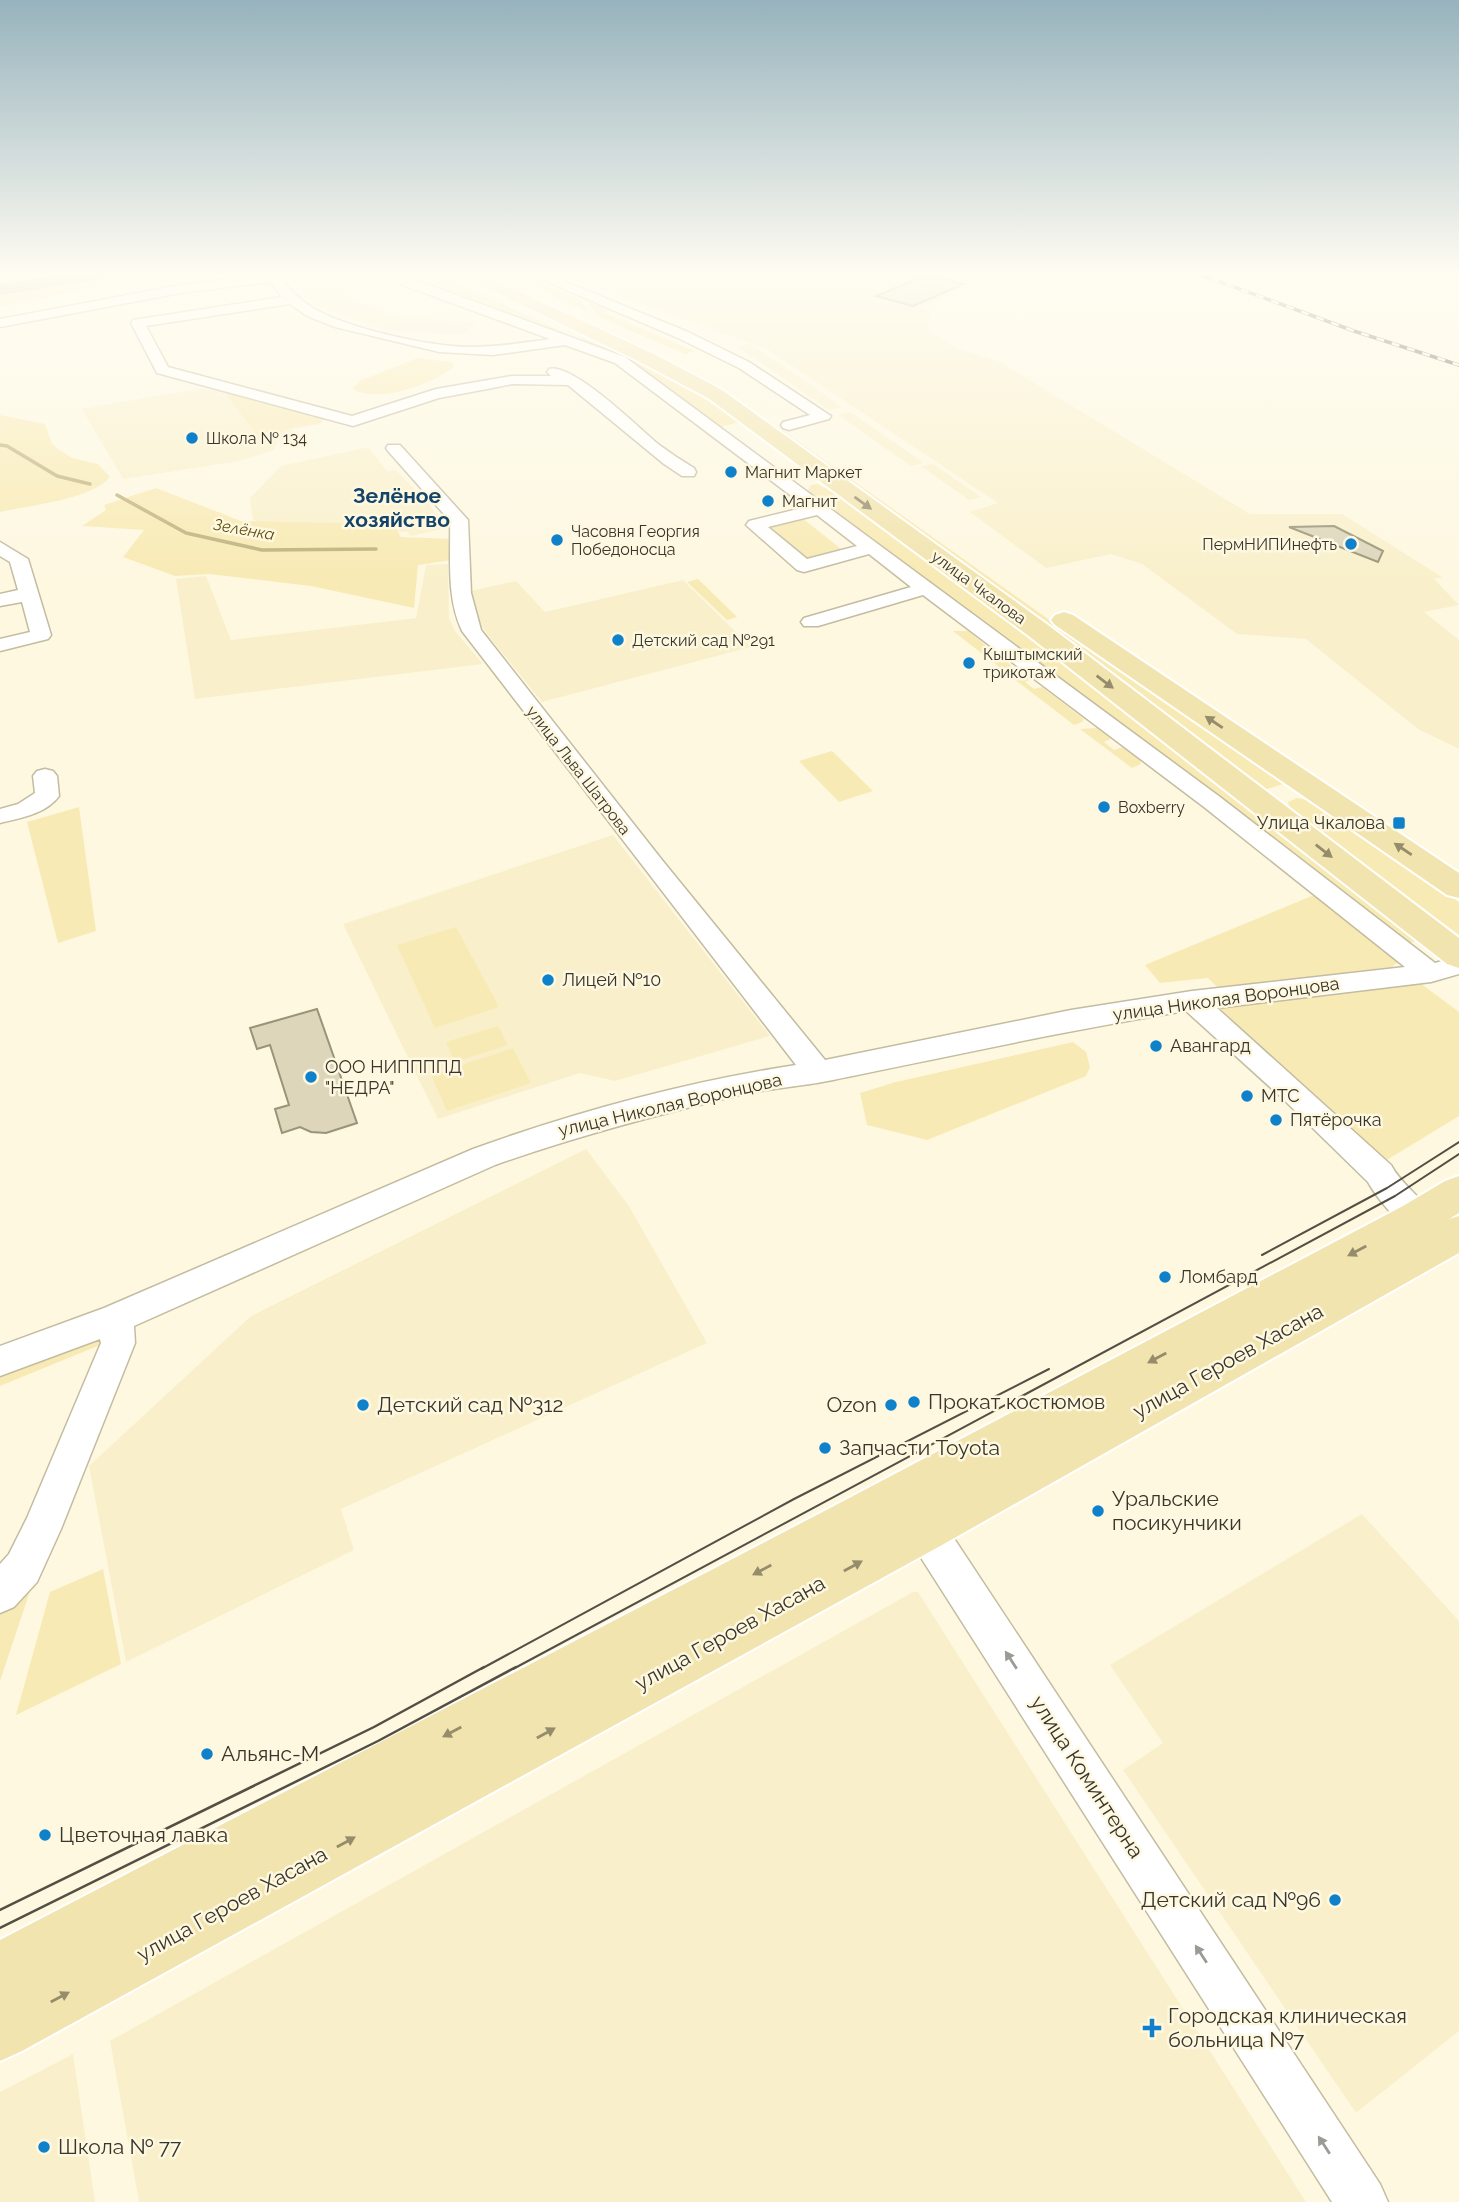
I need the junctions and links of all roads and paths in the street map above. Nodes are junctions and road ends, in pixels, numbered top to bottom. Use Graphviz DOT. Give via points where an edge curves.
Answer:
graph roads {
  1 [pos="184,376"];
  2 [pos="562,376"];
  3 [pos="641,376"];
  4 [pos="683,376"];
  5 [pos="712,376"];
  6 [pos="761,376"];
  7 [pos="572,381"];
  8 [pos="654,385"];
  9 [pos="634,388"];
  10 [pos="779,429"];
  11 [pos="729,441"];
  12 [pos="394,448"];
  13 [pos="688,472"];
  14 [pos="820,509"];
  15 [pos="0,548"];
  16 [pos="871,548"];
  17 [pos="971,554"];
  18 [pos="1005,578"];
  19 [pos="924,589"];
  20 [pos="30,594"];
  21 [pos="0,600"];
  22 [pos="811,622"];
  23 [pos="0,645"];
  24 [pos="45,776"];
  25 [pos="1323,796"];
  26 [pos="1277,814"];
  27 [pos="0,816"];
  28 [pos="1459,888"];
  29 [pos="1459,956"];
  30 [pos="1459,965"];
  31 [pos="1431,973"];
  32 [pos="1192,1001"];
  33 [pos="818,1072"];
  34 [pos="1459,1192"];
  35 [pos="1438,1226"];
  36 [pos="116,1318"];
  37 [pos="0,1361"];
  38 [pos="913,1511"];
  39 [pos="0,1593"];
  40 [pos="0,1973"];
  41 [pos="0,2029"];
  42 [pos="1362,2202"];
  1 -- 7 [label="street" via="353,421 436,394 487,384"];
  2 -- 7 [label="street"];
  3 -- 8 [label="street"];
  4 -- 10 [label="main road, улица Чкалова"];
  5 -- 10 [label="main road, улица Чкалова"];
  6 -- 10 [label="street" via="823,416"];
  7 -- 13 [label="street" via="601,393 666,460"];
  8 -- 9 [label="street"];
  8 -- 11 [label="street"];
  10 -- 11 [label="street"];
  10 -- 17 [label="main road, улица Чкалова"];
  10 -- 26 [label="main road, улица Чкалова, one-way"];
  11 -- 14 [label="street"];
  12 -- 33 [label="street, улица Льва Шатрова" via="459,520 460,580 472,631"];
  14 -- 16 [label="street"];
  14 -- 16 [label="street" via="755,525 804,566"];
  15 -- 20 [label="street" via="19,559"];
  16 -- 19 [label="street"];
  25 -- 18 [label="main road, улица Чкалова, one-way"];
  19 -- 22 [label="street"];
  19 -- 31 [label="street" via="1212,802"];
  20 -- 21 [label="street"];
  20 -- 23 [label="street" via="41,635"];
  24 -- 27 [label="street" via="47,796 26,809"];
  25 -- 26 [label="main road" via="1282,792 1275,798"];
  28 -- 25 [label="main road, улица Чкалова, one-way"];
  26 -- 29 [label="main road, улица Чкалова, one-way"];
  30 -- 31 [label="street, улица Николая Воронцова"];
  31 -- 32 [label="street, улица Николая Воронцова"];
  32 -- 33 [label="street, улица Николая Воронцова" via="1071,1020"];
  32 -- 35 [label="street" via="1292,1089 1380,1174 1387,1188"];
  33 -- 36 [label="street, улица Николая Воронцова" via="747,1083 542,1136 471,1162"];
  34 -- 35 [label="main road, улица Героев Хасана"];
  35 -- 38 [label="main road, улица Героев Хасана"];
  36 -- 37 [label="street, улица Николая Воронцова"];
  36 -- 39 [label="street" via="118,1343 42,1529 23,1567"];
  38 -- 40 [label="main road, улица Героев Хасана, one-way"];
  41 -- 38 [label="main road, улица Героев Хасана, one-way"];
  42 -- 38 [label="street, улица Коминтерна, one-way"];
}
